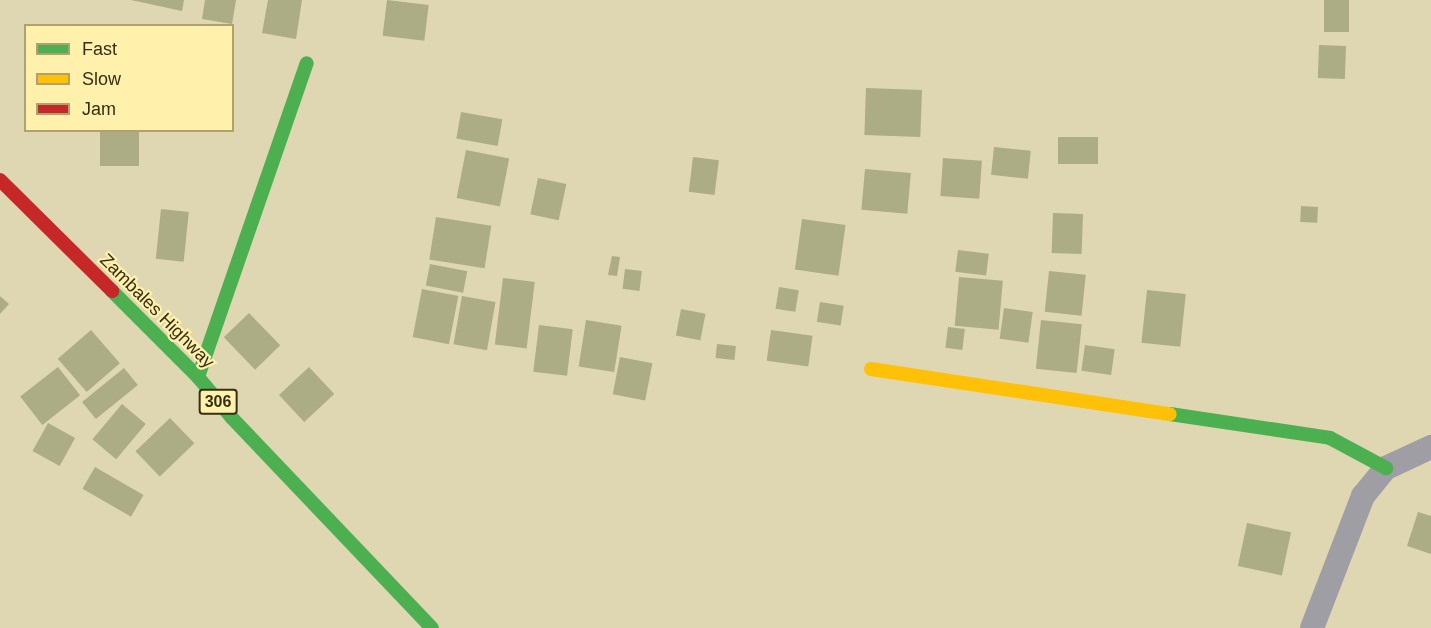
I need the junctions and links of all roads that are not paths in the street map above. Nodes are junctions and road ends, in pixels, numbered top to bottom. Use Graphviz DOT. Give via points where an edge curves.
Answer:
graph roads {
  1 [pos="307,63"];
  2 [pos="0,180"];
  3 [pos="871,369"];
  4 [pos="198,377"];
  5 [pos="1431,447"];
  6 [pos="1386,468"];
  7 [pos="432,628"];
  8 [pos="1312,628"];
  1 -- 4 [label="street"];
  2 -- 4 [label="street, Zambales Highway / 306"];
  3 -- 6 [label="street" via="1330,438"];
  4 -- 7 [label="street, Zambales Highway / 306" via="232,418"];
  5 -- 6 [label="street"];
  6 -- 8 [label="street" via="1363,496"];
}
